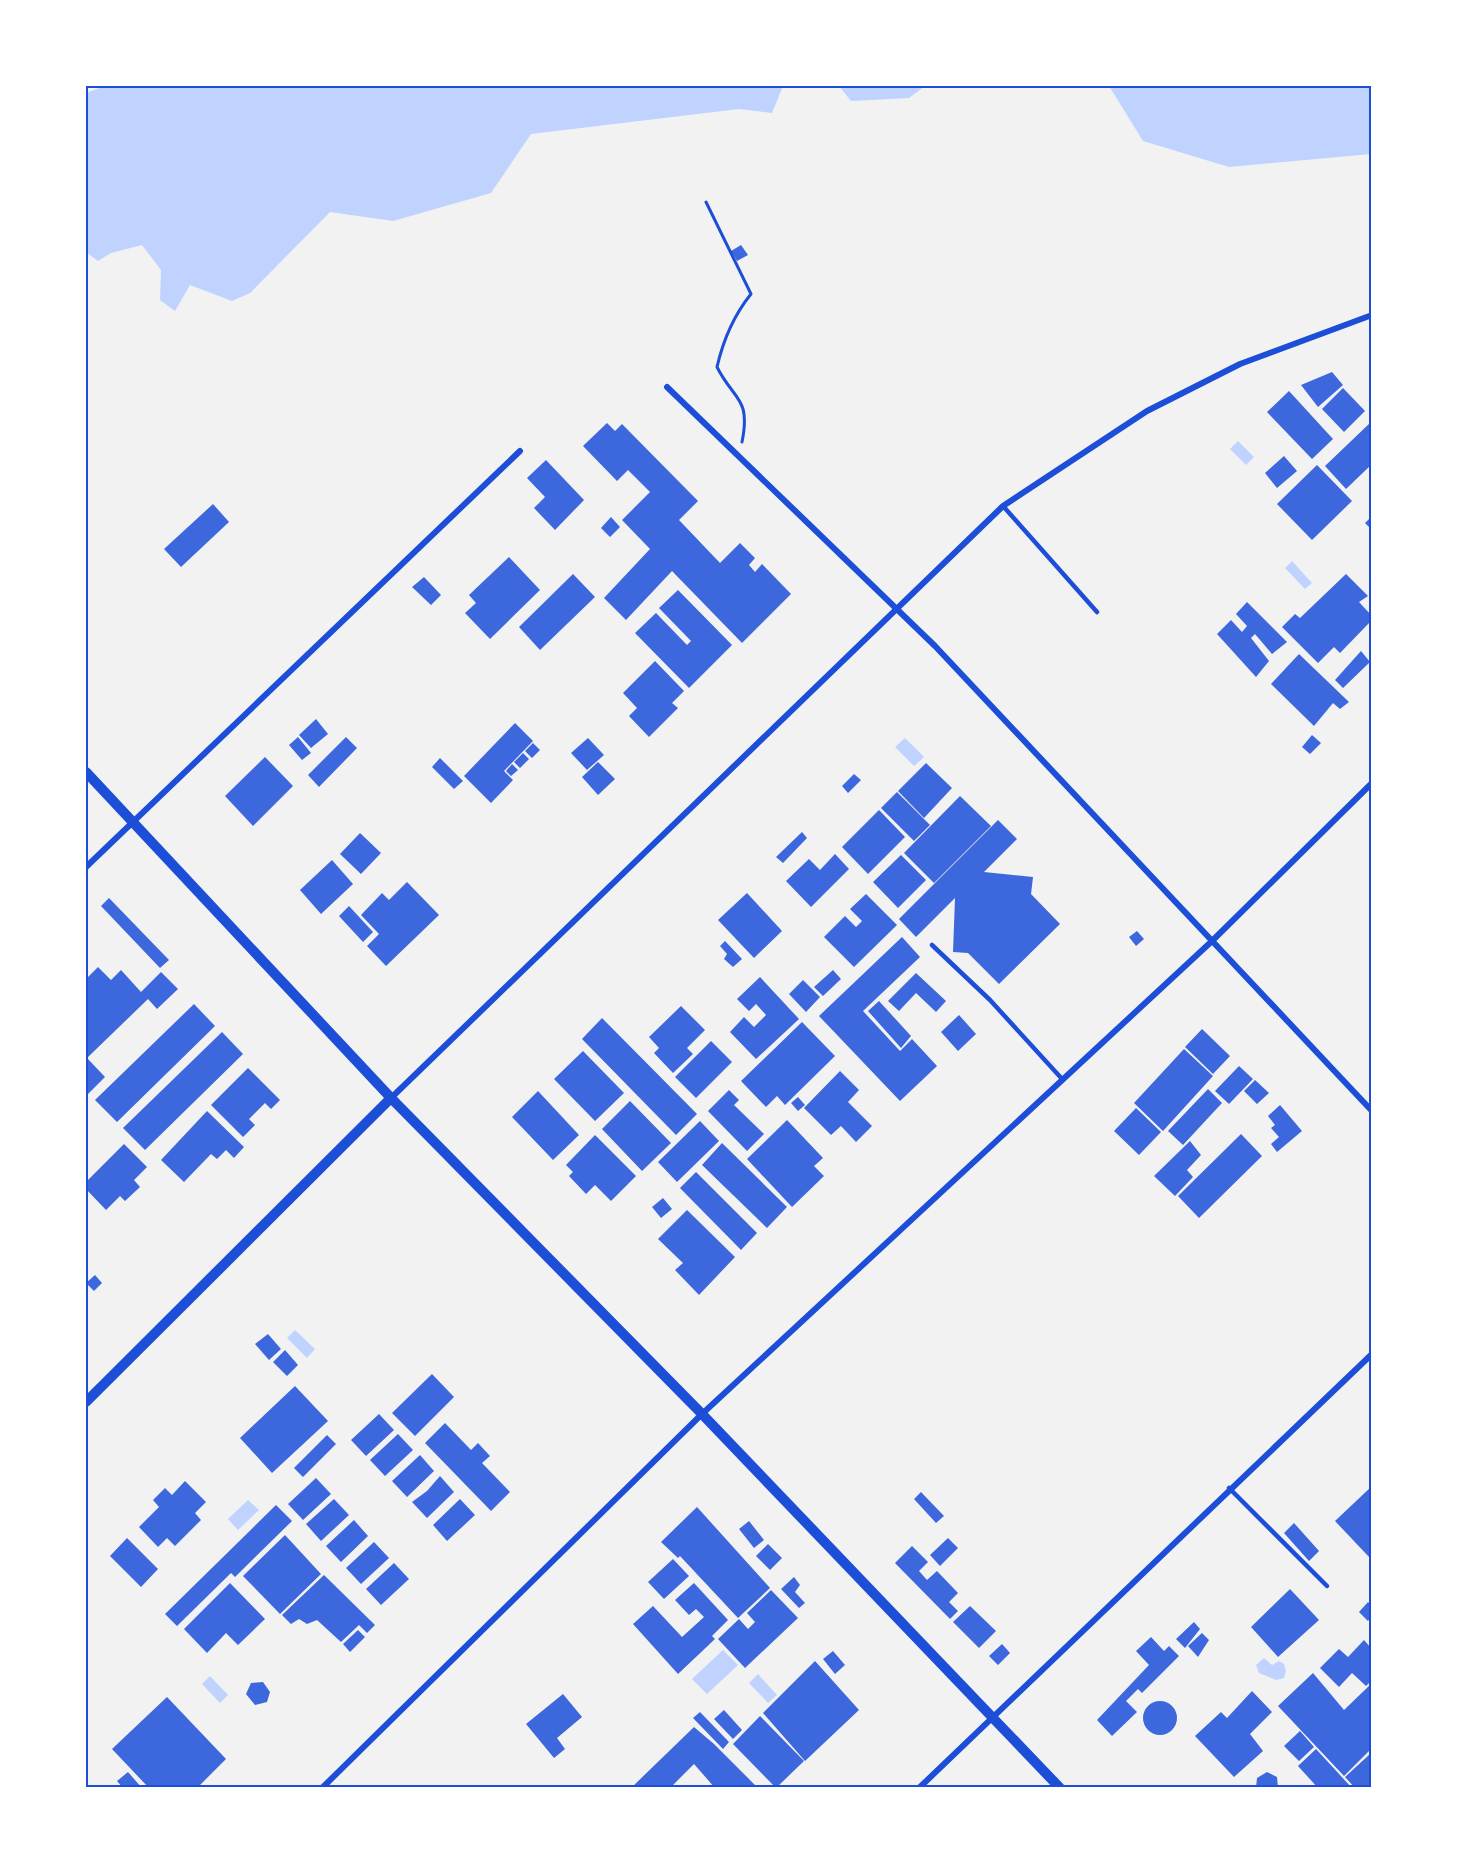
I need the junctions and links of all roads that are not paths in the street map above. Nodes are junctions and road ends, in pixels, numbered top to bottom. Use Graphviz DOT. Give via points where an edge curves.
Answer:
graph roads {
  1 [pos="1371,315"];
  2 [pos="667,387"];
  3 [pos="520,451"];
  4 [pos="1003,506"];
  5 [pos="895,608"];
  6 [pos="1097,612"];
  7 [pos="86,772"];
  8 [pos="1371,783"];
  9 [pos="133,821"];
  10 [pos="86,867"];
  11 [pos="1211,942"];
  12 [pos="932,945"];
  13 [pos="1062,1080"];
  14 [pos="391,1098"];
  15 [pos="1371,1111"];
  16 [pos="1371,1354"];
  17 [pos="86,1402"];
  18 [pos="702,1414"];
  19 [pos="1229,1488"];
  20 [pos="1327,1586"];
  21 [pos="991,1717"];
  22 [pos="322,1788"];
  23 [pos="918,1788"];
  24 [pos="1060,1788"];
  1 -- 4 [label="street" via="1240,364 1147,411"];
  2 -- 5 [label="street"];
  3 -- 9 [label="street"];
  4 -- 5 [label="street"];
  4 -- 6 [label="lane"];
  5 -- 11 [label="street"];
  5 -- 14 [label="street"];
  7 -- 9 [label="street"];
  8 -- 11 [label="street"];
  9 -- 10 [label="street"];
  9 -- 14 [label="street"];
  11 -- 13 [label="street"];
  11 -- 15 [label="street"];
  12 -- 13 [label="lane" via="990,1000"];
  13 -- 18 [label="street"];
  14 -- 17 [label="street"];
  14 -- 18 [label="street"];
  16 -- 19 [label="street"];
  18 -- 21 [label="street"];
  18 -- 22 [label="street"];
  19 -- 20 [label="lane"];
  19 -- 21 [label="street"];
  21 -- 23 [label="street"];
  21 -- 24 [label="street"];
}
